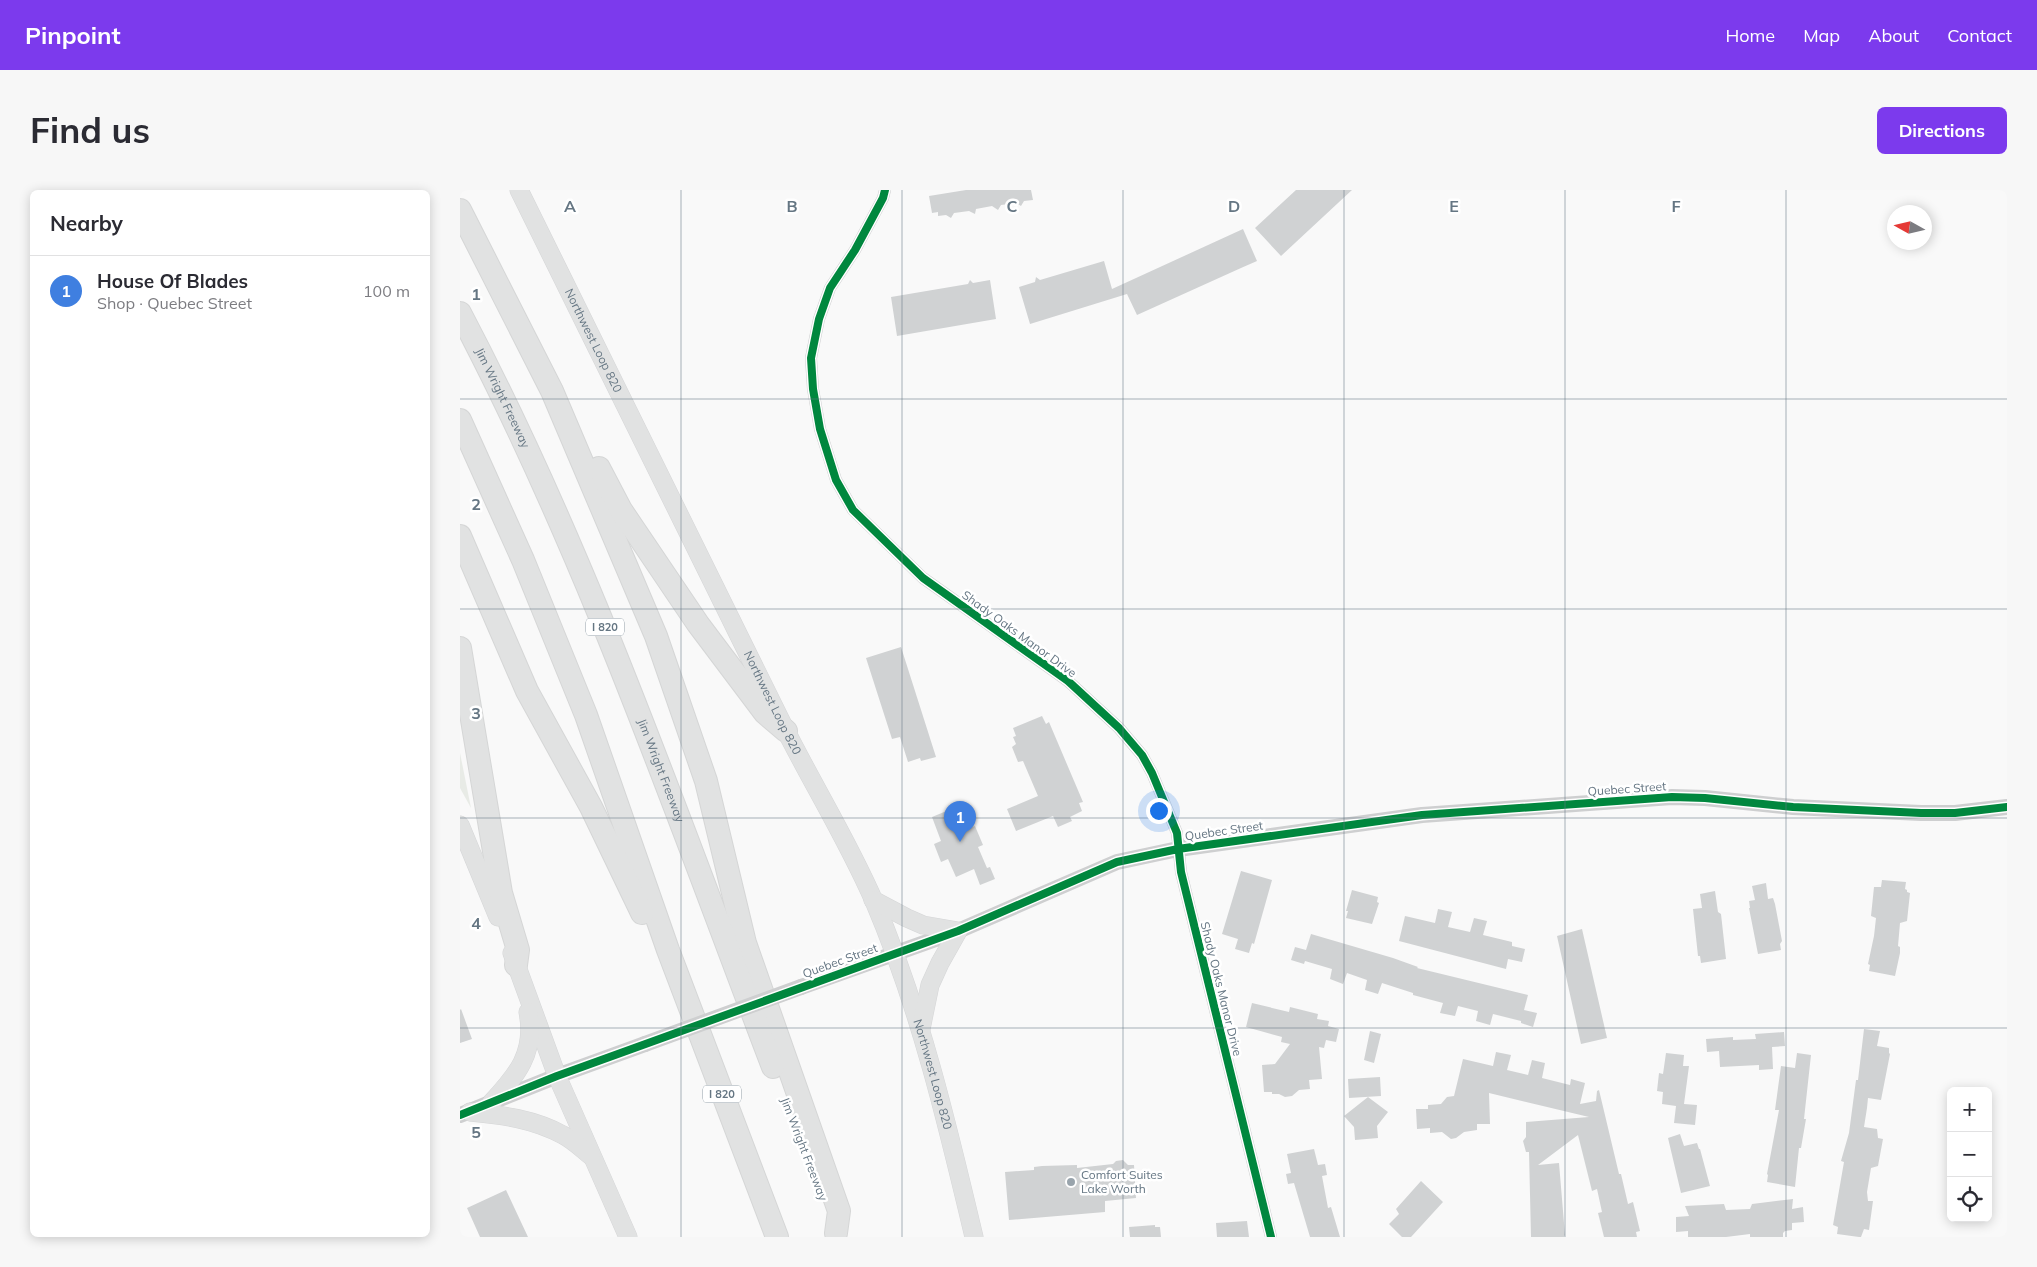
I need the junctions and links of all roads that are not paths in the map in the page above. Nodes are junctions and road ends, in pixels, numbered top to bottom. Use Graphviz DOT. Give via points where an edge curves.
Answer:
graph roads {
  1 [pos="520,190"];
  2 [pos="885,190"];
  3 [pos="460,210"];
  4 [pos="460,313"];
  5 [pos="552,391"];
  6 [pos="460,420"];
  7 [pos="460,536"];
  8 [pos="460,648"];
  9 [pos="786,731"];
  10 [pos="2007,807"];
  11 [pos="460,825"];
  12 [pos="1178,849"];
  13 [pos="873,900"];
  14 [pos="958,931"];
  15 [pos="668,950"];
  16 [pos="894,954"];
  17 [pos="518,968"];
  18 [pos="921,1031"];
  19 [pos="557,1076"];
  20 [pos="491,1103"];
  21 [pos="465,1114"];
  22 [pos="592,1157"];
  23 [pos="837,1235"];
  24 [pos="628,1237"];
  25 [pos="777,1237"];
  26 [pos="974,1237"];
  27 [pos="1271,1237"];
  1 -- 9 [label="main road, Northwest Loop 820"];
  2 -- 12 [label="street, Shady Oaks Manor Drive" via="830,288 811,358 820,429 836,480 853,510 923,578 1068,681 1119,728 1142,755 1152,773 1177,833"];
  3 -- 5 [label="highway"];
  4 -- 23 [label="highway, Jim Wright Freeway / I 820" via="563,529 614,650"];
  5 -- 9 [label="highway" via="561,399 621,510 675,591 765,713"];
  5 -- 23 [label="highway" via="656,636 682,709 706,781 745,942 839,1211"];
  6 -- 15 [label="highway, I 820" via="524,560 582,706"];
  7 -- 15 [label="highway" via="527,691 591,807 651,934"];
  8 -- 17 [label="highway" via="501,893 518,950"];
  9 -- 13 [label="main road, Northwest Loop 820"];
  10 -- 12 [label="street, Quebec Street" via="1921,813 1672,797 1422,815"];
  11 -- 17 [label="main road"];
  12 -- 14 [label="street, Quebec Street" via="1118,862"];
  12 -- 27 [label="street, Shady Oaks Manor Drive"];
  13 -- 14 [label="main road" via="923,925"];
  13 -- 16 [label="main road, Northwest Loop 820"];
  14 -- 16 [label="street, Quebec Street"];
  14 -- 18 [label="main road" via="930,985"];
  15 -- 25 [label="highway, I 820"];
  16 -- 18 [label="main road, Northwest Loop 820"];
  16 -- 19 [label="street, Quebec Street, bridge"];
  17 -- 19 [label="main road"];
  17 -- 20 [label="main road" via="530,1022 529,1042 523,1064"];
  18 -- 26 [label="main road, Northwest Loop 820"];
  19 -- 20 [label="street, Quebec Street"];
  19 -- 22 [label="main road"];
  20 -- 21 [label="street, Quebec Street"];
  21 -- 22 [label="main road" via="503,1114 542,1126 564,1135"];
  22 -- 24 [label="main road"];
}
